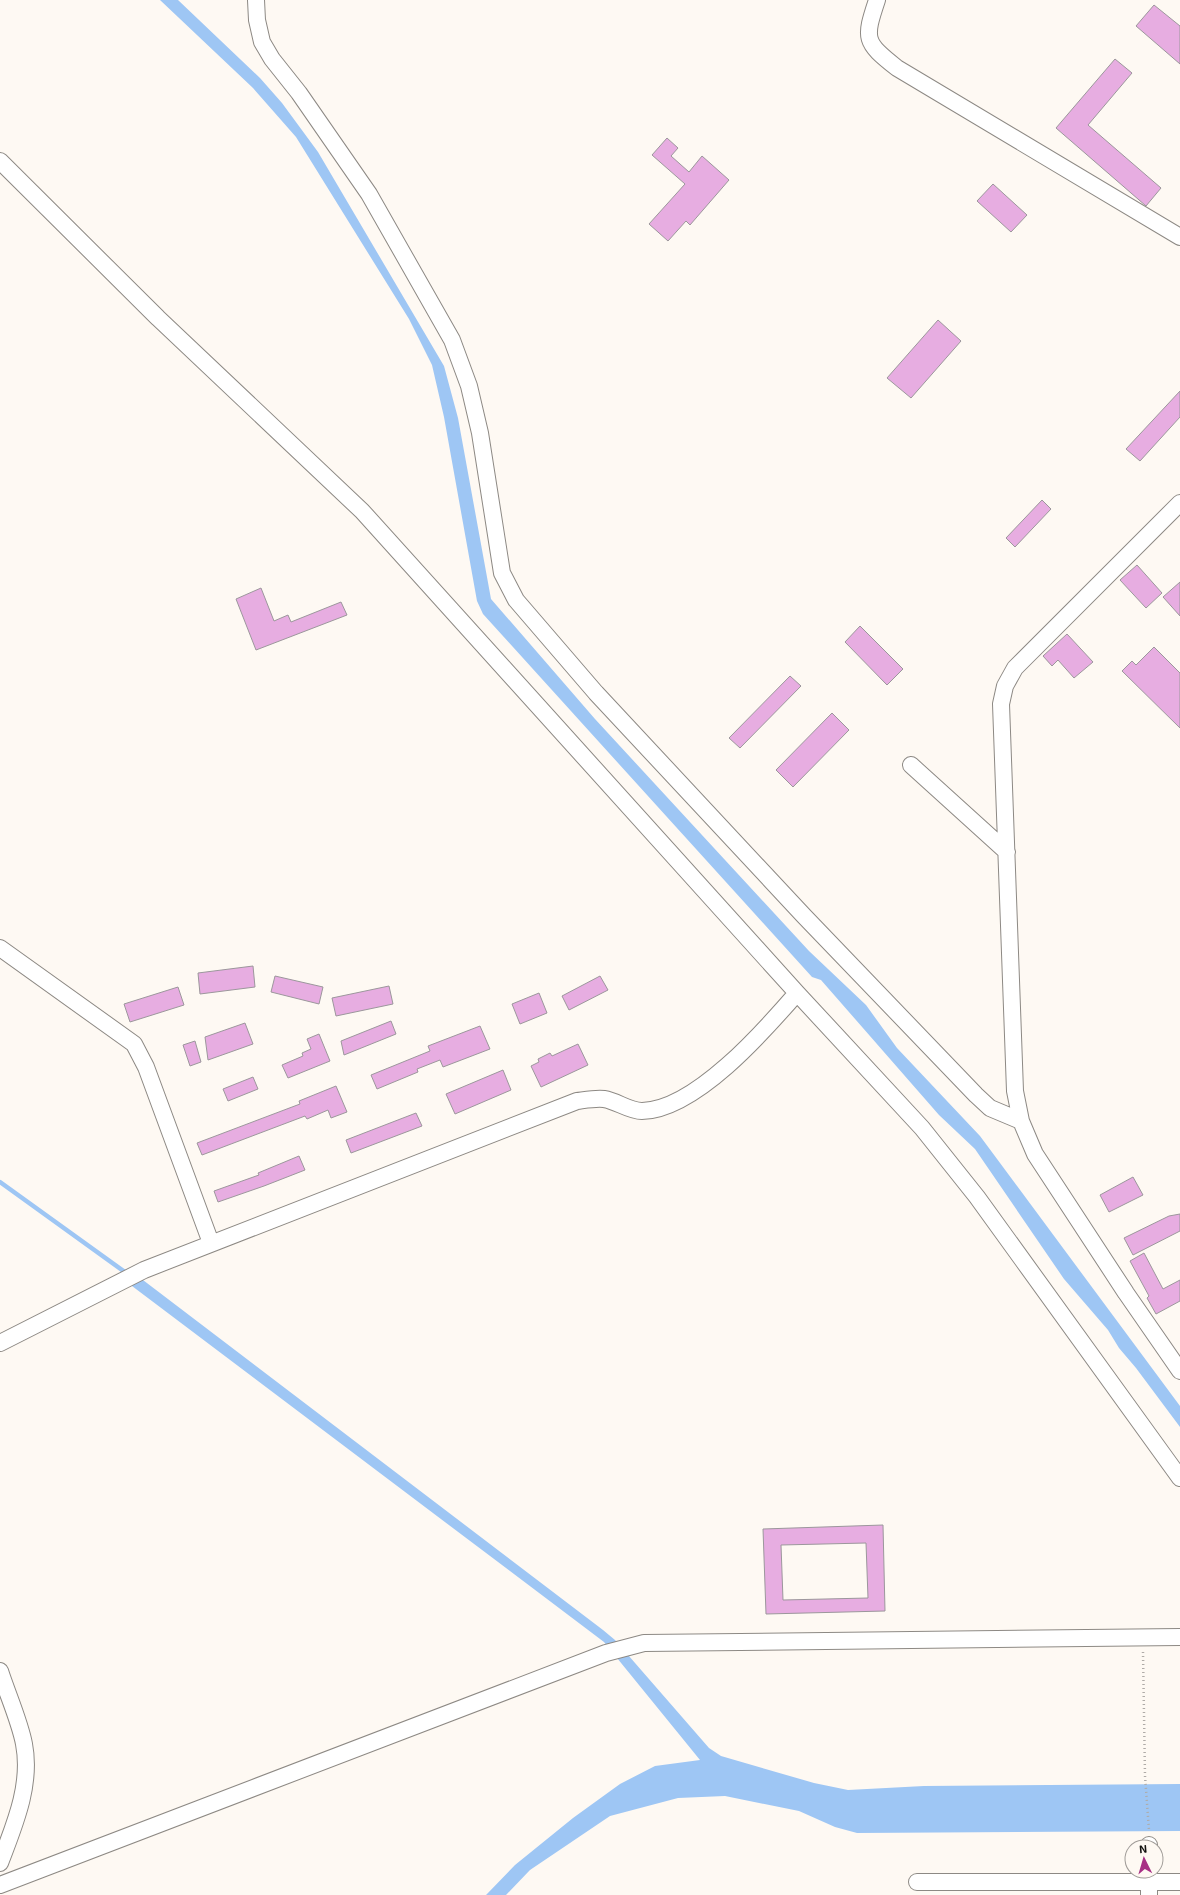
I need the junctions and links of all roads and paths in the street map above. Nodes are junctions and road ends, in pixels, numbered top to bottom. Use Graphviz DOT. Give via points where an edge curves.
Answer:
graph roads {
  1 [pos="256,0"];
  2 [pos="877,0"];
  3 [pos="0,161"];
  4 [pos="1180,237"];
  5 [pos="1180,503"];
  6 [pos="911,765"];
  7 [pos="1007,852"];
  8 [pos="0,948"];
  9 [pos="797,993"];
  10 [pos="1021,1121"];
  11 [pos="211,1243"];
  12 [pos="0,1343"];
  13 [pos="1180,1370"];
  14 [pos="1180,1478"];
  15 [pos="1143,1637"];
  16 [pos="1180,1637"];
  17 [pos="0,1671"];
  18 [pos="1149,1839"];
  19 [pos="0,1863"];
  20 [pos="917,1882"];
  21 [pos="1149,1882"];
  22 [pos="1180,1882"];
  23 [pos="0,1885"];
  1 -- 10 [label="street" via="262,42 369,194 452,340 469,386 480,433 502,574 516,600 596,693 804,916 976,1095 990,1108"];
  2 -- 4 [label="street" via="869,22 868,37 875,51 897,68"];
  3 -- 9 [label="street" via="158,318 362,511"];
  5 -- 7 [label="street" via="1015,668 1005,686 1001,704 1001,733"];
  6 -- 7 [label="street"];
  7 -- 10 [label="street" via="1015,1091"];
  8 -- 11 [label="street" via="134,1044 146,1067"];
  9 -- 11 [label="street" via="732,1062 690,1094 665,1107 641,1111 604,1099 577,1101"];
  9 -- 14 [label="street" via="922,1128 977,1197"];
  10 -- 13 [label="street" via="1035,1154"];
  11 -- 12 [label="street" via="144,1270"];
  15 -- 16 [label="street"];
  15 -- 18 [label="path"];
  15 -- 23 [label="street" via="644,1643 606,1653"];
  17 -- 19 [label="street" via="24,1744 25,1774 20,1809"];
  20 -- 21 [label="street"];
  21 -- 22 [label="street"];
}
